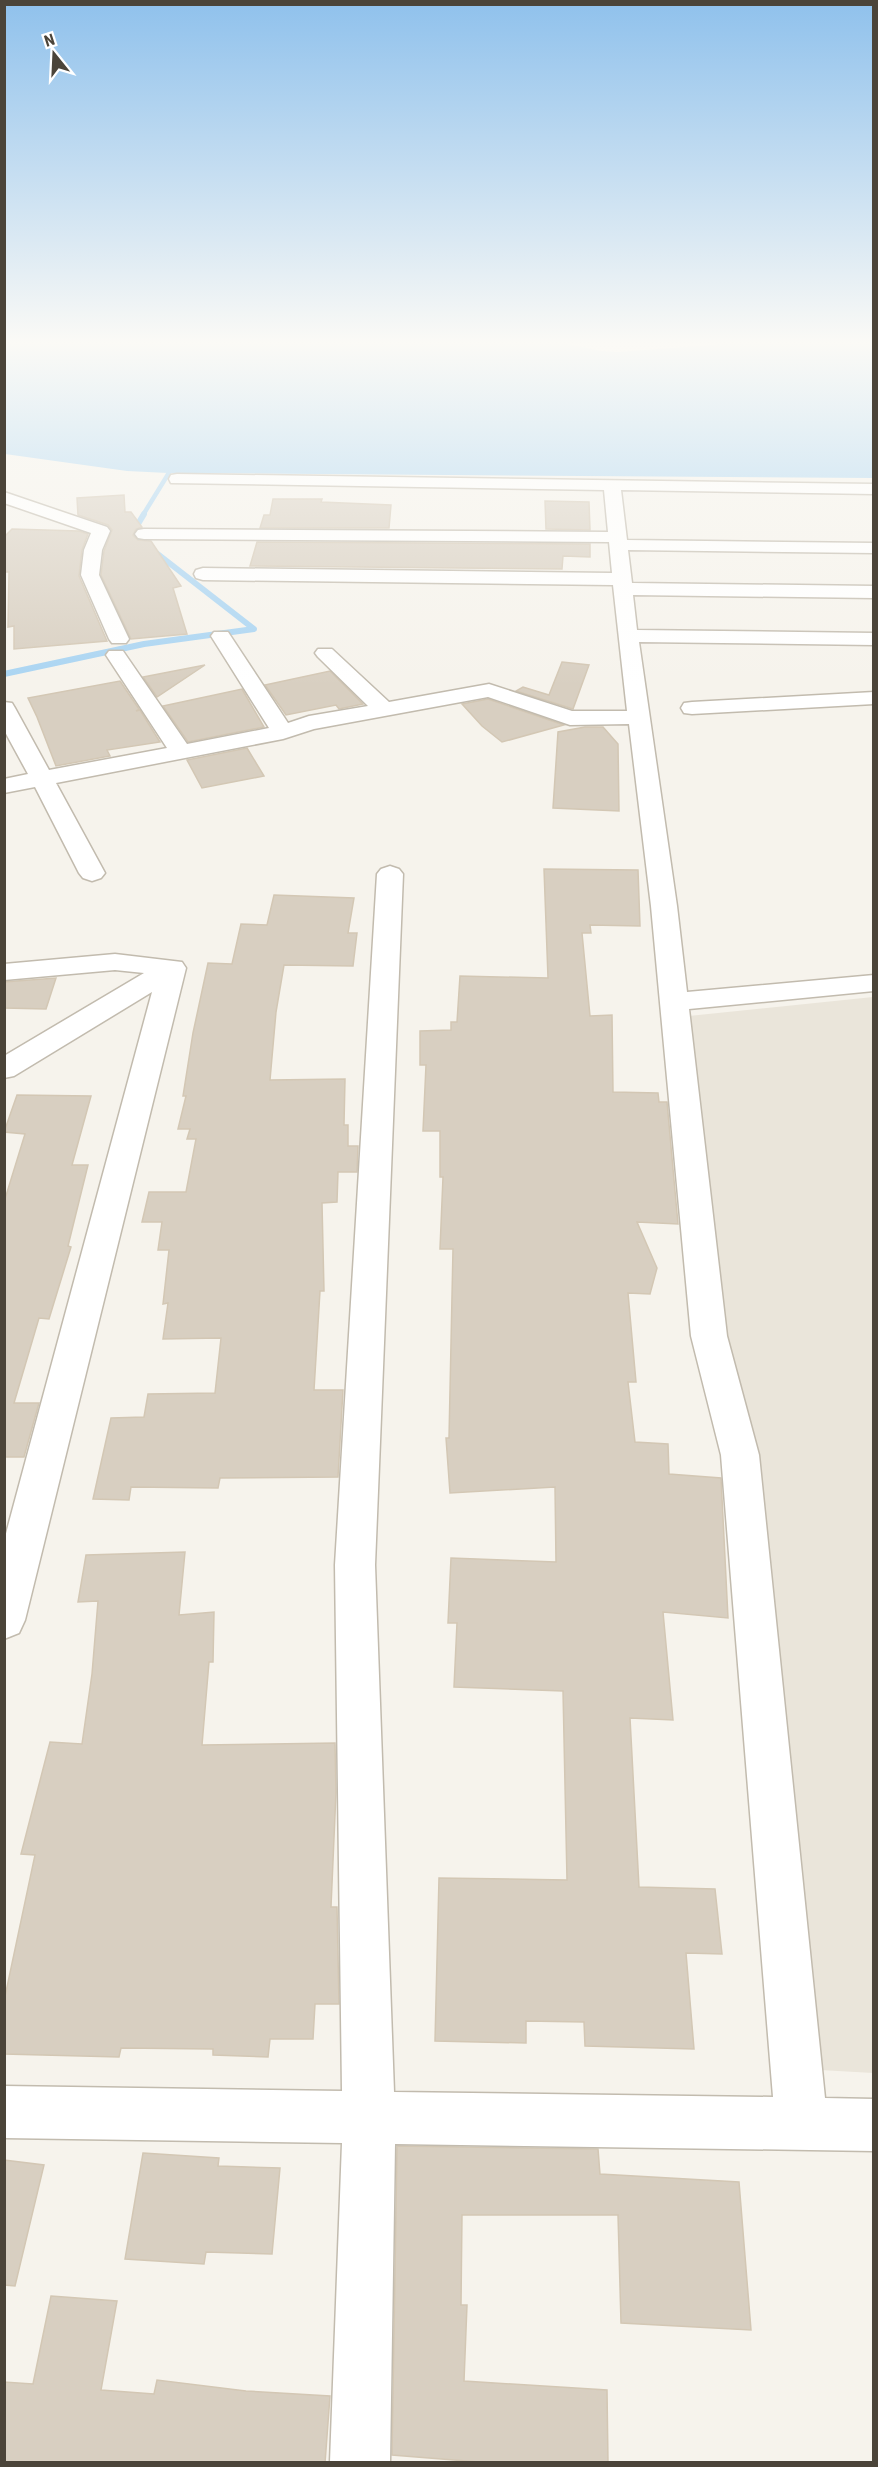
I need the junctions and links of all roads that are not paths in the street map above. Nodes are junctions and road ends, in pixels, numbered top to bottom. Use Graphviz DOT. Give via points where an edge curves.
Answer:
graph roads {
  1 [pos="177,479"];
  2 [pos="612,486"];
  3 [pos="873,489"];
  4 [pos="4,497"];
  5 [pos="27,506"];
  6 [pos="4,518"];
  7 [pos="144,534"];
  8 [pos="618,541"];
  9 [pos="873,548"];
  10 [pos="203,574"];
  11 [pos="623,584"];
  12 [pos="873,592"];
  13 [pos="221,636"];
  14 [pos="628,636"];
  15 [pos="873,639"];
  16 [pos="325,653"];
  17 [pos="873,698"];
  18 [pos="4,708"];
  19 [pos="692,708"];
  20 [pos="384,709"];
  21 [pos="640,717"];
  22 [pos="283,732"];
  23 [pos="180,752"];
  24 [pos="42,778"];
  25 [pos="4,786"];
  26 [pos="92,873"];
  27 [pos="390,874"];
  28 [pos="172,968"];
  29 [pos="4,972"];
  30 [pos="873,982"];
  31 [pos="673,1002"];
  32 [pos="4,1069"];
  33 [pos="4,1620"];
  34 [pos="4,2112"];
  35 [pos="369,2117"];
  36 [pos="801,2122"];
  37 [pos="873,2125"];
  38 [pos="360,2463"];
  1 -- 2 [label="street"];
  2 -- 3 [label="street"];
  2 -- 8 [label="street"];
  4 -- 5 [label="street"];
  5 -- 6 [label="street"];
  5 -- 23 [label="street" via="101,531 93,550 90,575 118,647"];
  7 -- 8 [label="street"];
  8 -- 9 [label="street"];
  8 -- 11 [label="street"];
  10 -- 11 [label="street"];
  11 -- 12 [label="street"];
  11 -- 14 [label="street"];
  13 -- 22 [label="street"];
  14 -- 15 [label="street"];
  14 -- 21 [label="street"];
  16 -- 20 [label="street"];
  17 -- 19 [label="street"];
  18 -- 24 [label="street"];
  20 -- 21 [label="street" via="489,690 570,718"];
  20 -- 22 [label="street" via="309,723"];
  21 -- 31 [label="street"];
  22 -- 23 [label="street"];
  23 -- 24 [label="street"];
  24 -- 25 [label="street"];
  24 -- 26 [label="street"];
  27 -- 35 [label="street" via="355,1565"];
  28 -- 29 [label="street" via="115,962"];
  28 -- 32 [label="street"];
  28 -- 33 [label="street"];
  30 -- 31 [label="street"];
  31 -- 36 [label="street" via="709,1336 740,1455"];
  34 -- 35 [label="street"];
  35 -- 36 [label="street"];
  35 -- 38 [label="street"];
  36 -- 37 [label="street"];
}
